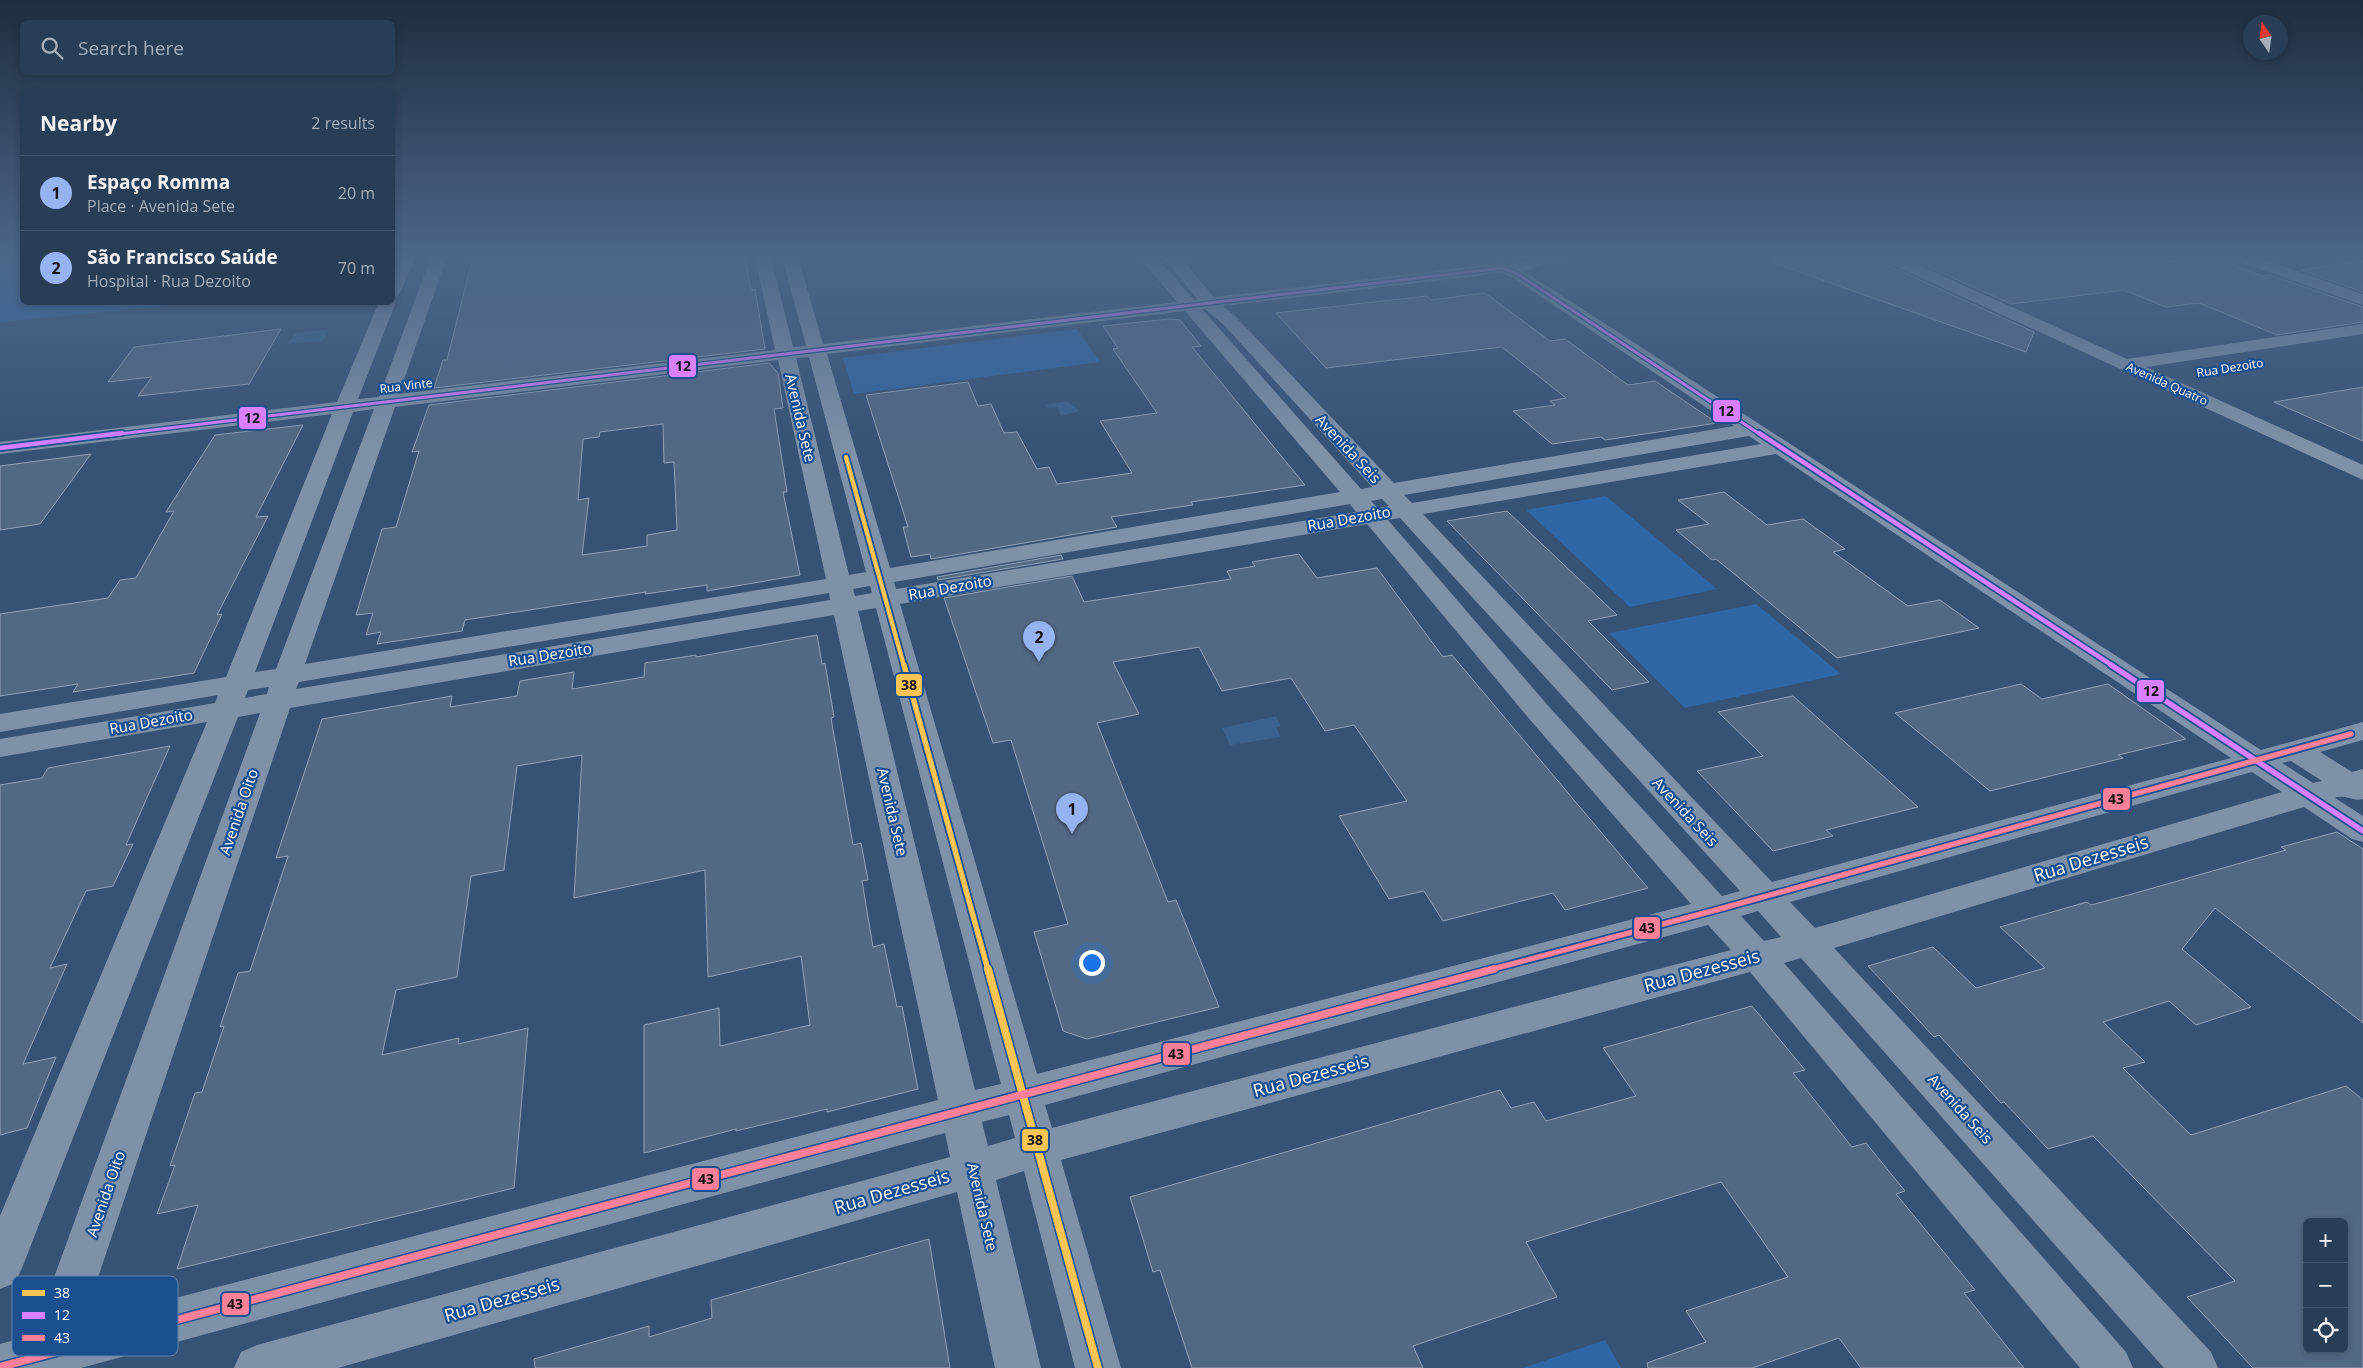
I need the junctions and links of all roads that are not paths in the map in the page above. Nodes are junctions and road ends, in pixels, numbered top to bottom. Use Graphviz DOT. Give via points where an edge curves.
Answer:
graph roads {
  1 [pos="380,321"];
  2 [pos="415,321"];
  3 [pos="778,321"];
  4 [pos="808,321"];
  5 [pos="1043,321"];
  6 [pos="1213,321"];
  7 [pos="1586,321"];
  8 [pos="2028,321"];
  9 [pos="2059,321"];
  10 [pos="2363,328"];
  11 [pos="814,344"];
  12 [pos="2363,346"];
  13 [pos="784,347"];
  14 [pos="2149,361"];
  15 [pos="2268,361"];
  16 [pos="2124,365"];
  17 [pos="2188,374"];
  18 [pos="2156,380"];
  19 [pos="388,395"];
  20 [pos="348,400"];
  21 [pos="1754,429"];
  22 [pos="0,434"];
  23 [pos="1781,447"];
  24 [pos="0,448"];
  25 [pos="2363,456"];
  26 [pos="2363,473"];
  27 [pos="1380,503"];
  28 [pos="883,588"];
  29 [pos="842,595"];
  30 [pos="283,688"];
  31 [pos="232,697"];
  32 [pos="0,723"];
  33 [pos="2363,731"];
  34 [pos="0,748"];
  35 [pos="2294,749"];
  36 [pos="2256,762"];
  37 [pos="2358,785"];
  38 [pos="2308,795"];
  39 [pos="2363,831"];
  40 [pos="1763,895"];
  41 [pos="1716,910"];
  42 [pos="1808,943"];
  43 [pos="1757,956"];
  44 [pos="1023,1096"];
  45 [pos="960,1112"];
  46 [pos="1038,1149"];
  47 [pos="973,1169"];
  48 [pos="0,1268"];
  49 [pos="77,1276"];
  50 [pos="178,1325"];
  51 [pos="65,1356"];
  52 [pos="47,1361"];
  53 [pos="0,1367"];
  54 [pos="258,1368"];
  55 [pos="1018,1368"];
  56 [pos="1098,1368"];
  57 [pos="2110,1368"];
  58 [pos="2195,1368"];
  1 -- 20 [label="street"];
  2 -- 19 [label="street, Avenida Oito"];
  3 -- 13 [label="street, Avenida Sete"];
  4 -- 11 [label="street"];
  5 -- 11 [label="street, Rua Vinte"];
  6 -- 27 [label="street, Avenida Seis"];
  7 -- 21 [label="street"];
  8 -- 16 [label="street, Avenida Quatro"];
  9 -- 14 [label="street, Avenida Quatro"];
  10 -- 14 [label="street, Rua Dezoito"];
  11 -- 13 [label="street, Rua Vinte"];
  11 -- 28 [label="street"];
  12 -- 15 [label="street, Rua Dezoito"];
  13 -- 19 [label="street, Rua Vinte"];
  13 -- 29 [label="street, Avenida Sete"];
  14 -- 16 [label="street, Rua Dezoito"];
  14 -- 17 [label="street, Avenida Quatro"];
  16 -- 18 [label="street, Avenida Quatro"];
  17 -- 18 [label="street, Rua Dezoito"];
  17 -- 25 [label="street, Avenida Quatro"];
  18 -- 26 [label="street, Avenida Quatro"];
  19 -- 20 [label="street, Rua Vinte"];
  19 -- 30 [label="street, Avenida Oito"];
  20 -- 22 [label="street, Rua Vinte"];
  20 -- 24 [label="street, Rua Vinte"];
  20 -- 31 [label="street"];
  21 -- 23 [label="street"];
  21 -- 27 [label="street, Rua Dezoito"];
  23 -- 27 [label="street, Rua Dezoito"];
  23 -- 36 [label="street"];
  27 -- 28 [label="street, Rua Dezoito"];
  27 -- 40 [label="street, Avenida Seis"];
  27 -- 41 [label="street, Avenida Seis" via="1540,715"];
  28 -- 29 [label="street, Rua Dezoito"];
  28 -- 44 [label="street"];
  29 -- 30 [label="street, Rua Dezoito"];
  29 -- 45 [label="street, Avenida Sete"];
  30 -- 31 [label="street, Rua Dezoito"];
  30 -- 49 [label="street, Avenida Oito"];
  31 -- 32 [label="street, Rua Dezoito"];
  31 -- 34 [label="street, Rua Dezoito"];
  31 -- 48 [label="street"];
  33 -- 35 [label="street"];
  35 -- 36 [label="street"];
  35 -- 37 [label="street"];
  36 -- 38 [label="street"];
  36 -- 40 [label="street"];
  37 -- 38 [label="street, Rua Dezesseis"];
  38 -- 39 [label="street"];
  38 -- 42 [label="street, Rua Dezesseis"];
  40 -- 41 [label="street"];
  40 -- 42 [label="street, Avenida Seis"];
  41 -- 43 [label="street, Avenida Seis"];
  41 -- 44 [label="street"];
  42 -- 43 [label="street, Rua Dezesseis"];
  42 -- 58 [label="street, Avenida Seis"];
  43 -- 46 [label="street, Rua Dezesseis"];
  43 -- 57 [label="street, Avenida Seis"];
  44 -- 45 [label="street"];
  44 -- 46 [label="street"];
  45 -- 47 [label="street, Avenida Sete"];
  45 -- 50 [label="street"];
  46 -- 47 [label="street, Rua Dezesseis"];
  46 -- 56 [label="street"];
  47 -- 54 [label="street, Rua Dezesseis"];
  47 -- 55 [label="street, Avenida Sete"];
  51 -- 52 [label="street"];
  52 -- 53 [label="street"];
}
